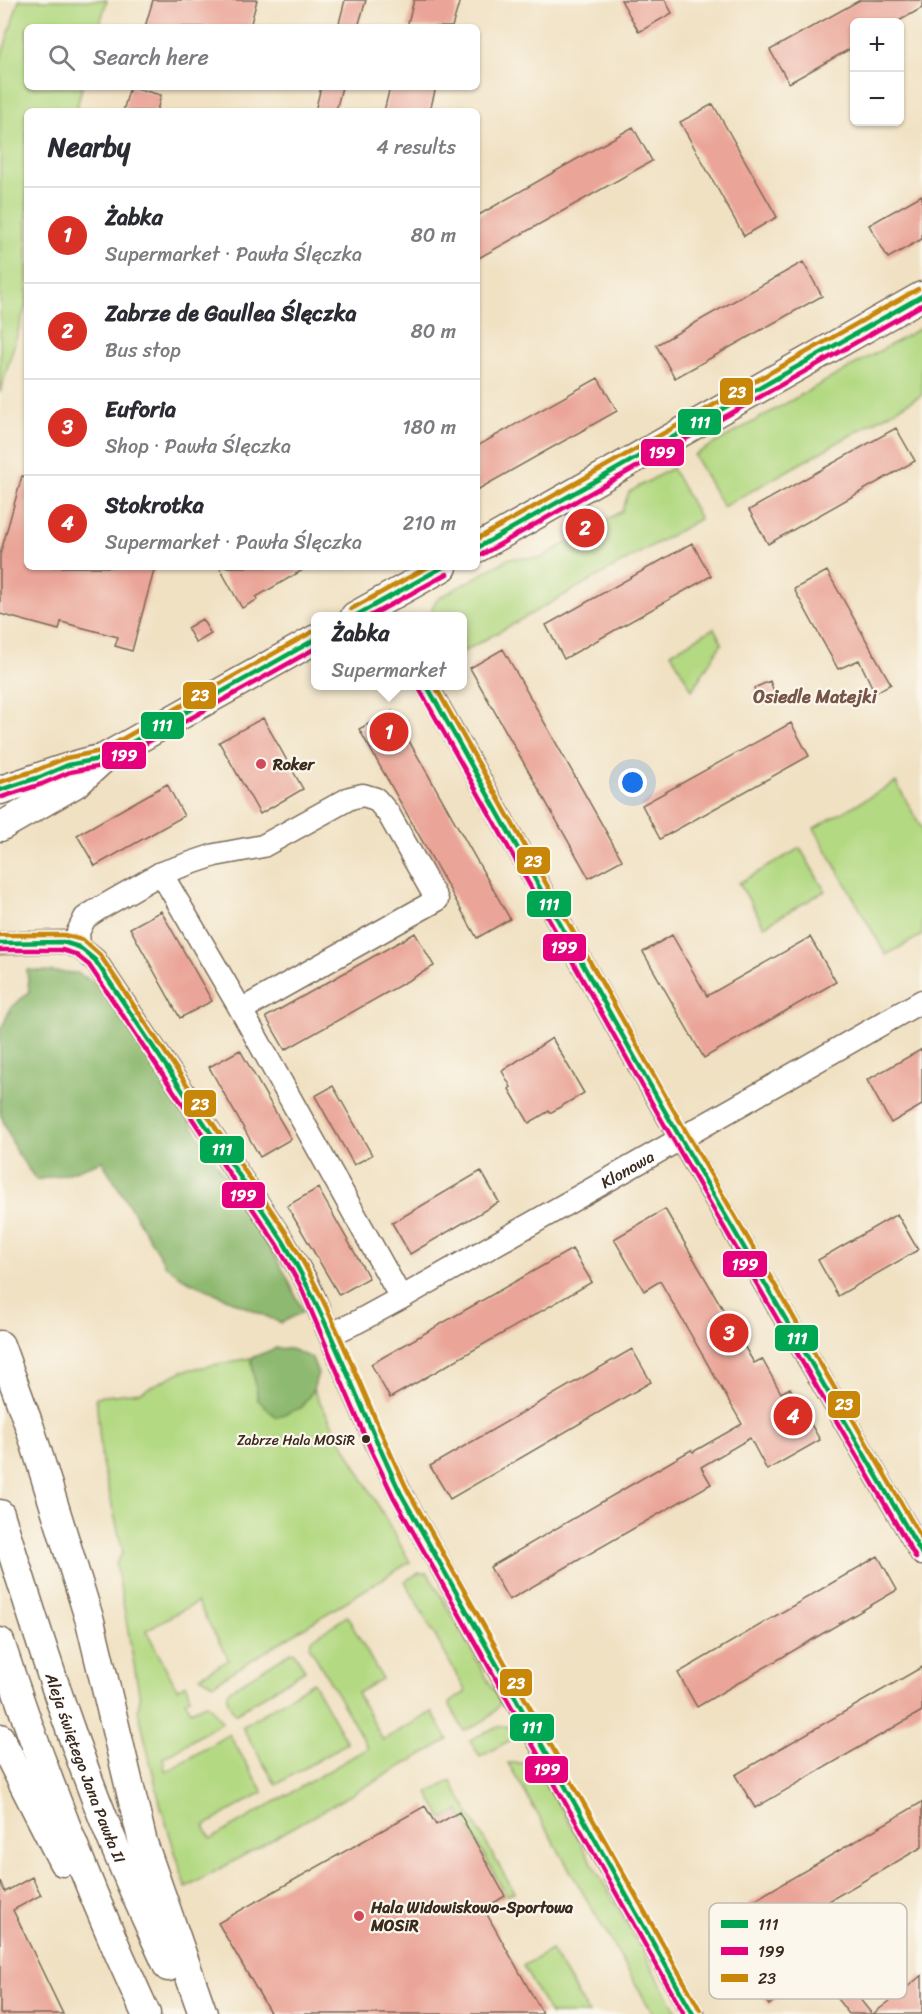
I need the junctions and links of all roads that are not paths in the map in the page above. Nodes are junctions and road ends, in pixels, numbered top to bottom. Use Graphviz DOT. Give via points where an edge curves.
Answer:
graph roads {
  1 [pos="922,296"];
  2 [pos="480,546"];
  3 [pos="439,570"];
  4 [pos="385,609"];
  5 [pos="311,641"];
  6 [pos="429,690"];
  7 [pos="104,758"];
  8 [pos="0,790"];
  9 [pos="0,827"];
  10 [pos="161,873"];
  11 [pos="0,943"];
  12 [pos="79,947"];
  13 [pos="922,1001"];
  14 [pos="241,1010"];
  15 [pos="681,1139"];
  16 [pos="401,1298"];
  17 [pos="331,1334"];
  18 [pos="0,1345"];
  19 [pos="0,1514"];
  20 [pos="922,1554"];
  21 [pos="0,1642"];
  22 [pos="0,1738"];
  23 [pos="144,2014"];
  24 [pos="191,2014"];
  25 [pos="203,2014"];
  26 [pos="693,2014"];
  1 -- 2 [label="main road"];
  3 -- 4 [label="main road"];
  5 -- 7 [label="main road"];
  6 -- 15 [label="street"];
  7 -- 8 [label="main road" via="68,765"];
  7 -- 9 [label="main road" via="78,782"];
  10 -- 12 [label="street" via="85,918 78,932"];
  10 -- 14 [label="street"];
  10 -- 14 [label="street" via="214,855 263,846 350,798 363,795 376,799 388,813 437,900"];
  11 -- 12 [label="street" via="63,942"];
  12 -- 17 [label="street" via="99,967 283,1241"];
  13 -- 15 [label="street, Klonowa"];
  14 -- 16 [label="street"];
  15 -- 16 [label="street, Klonowa"];
  15 -- 20 [label="street"];
  16 -- 17 [label="street, Klonowa"];
  17 -- 26 [label="street" via="401,1494"];
  18 -- 25 [label="main road" via="90,1621 144,1843"];
  19 -- 24 [label="main road, Aleja świętego Jana Pawła II" via="106,1824"];
  21 -- 23 [label="main road" via="71,1838"];
  22 -- 23 [label="main road"];
}
